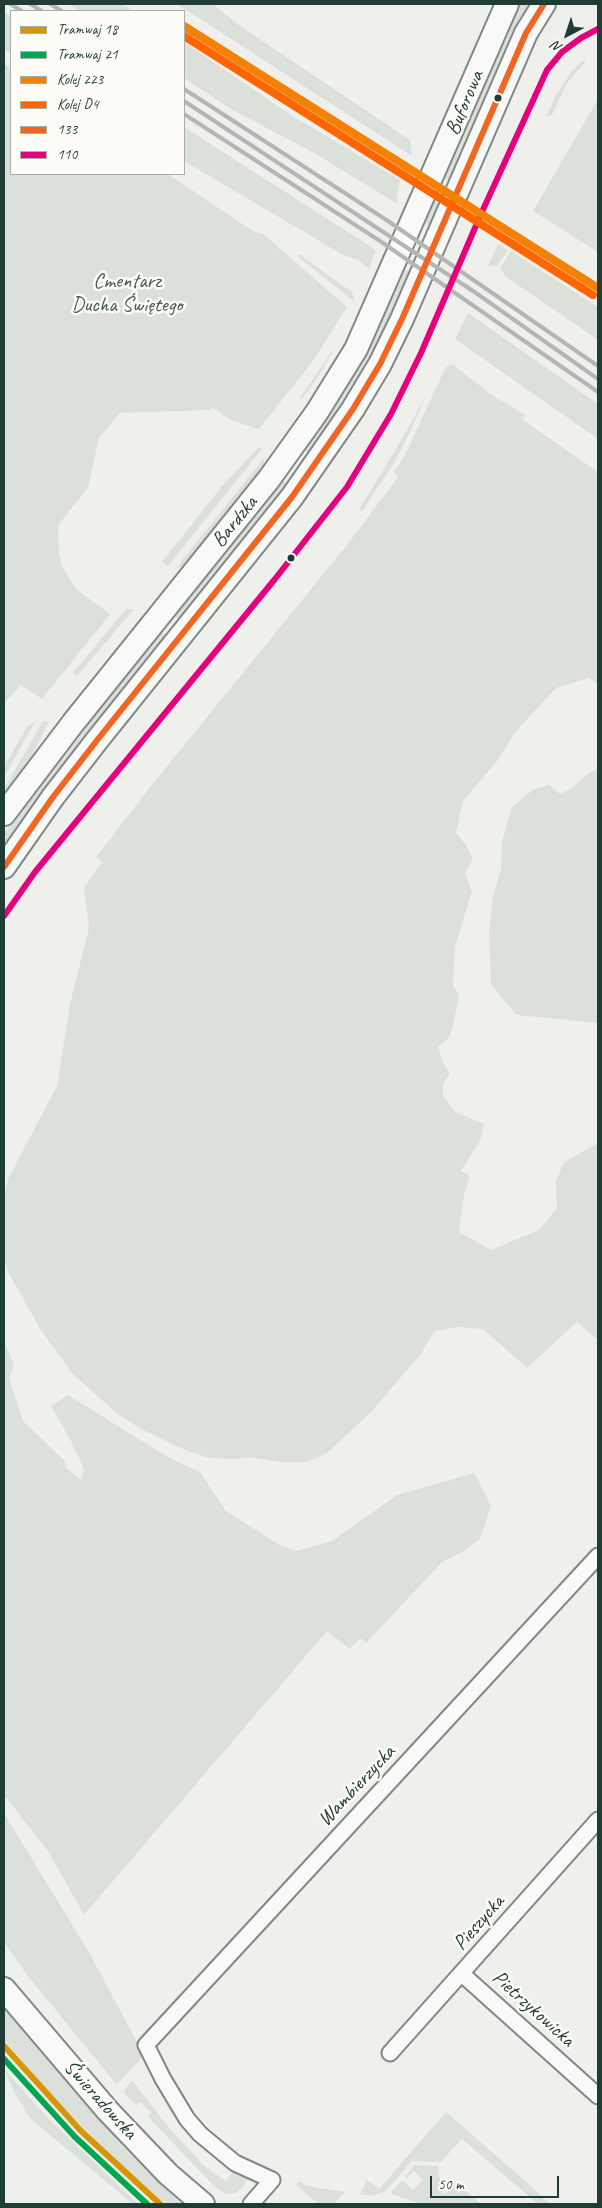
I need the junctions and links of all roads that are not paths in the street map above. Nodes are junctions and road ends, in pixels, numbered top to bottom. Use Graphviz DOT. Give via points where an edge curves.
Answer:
graph roads {
  1 [pos="507,4"];
  2 [pos="544,4"];
  3 [pos="456,198"];
  4 [pos="422,203"];
  5 [pos="4,814"];
  6 [pos="4,867"];
  7 [pos="598,1556"];
  8 [pos="598,1820"];
  9 [pos="462,1974"];
  10 [pos="4,1989"];
  11 [pos="390,2053"];
  12 [pos="598,2096"];
  13 [pos="203,2204"];
  14 [pos="251,2204"];
  1 -- 4 [label="main road, Buforowa"];
  2 -- 3 [label="main road, Buforowa" via="526,33"];
  3 -- 6 [label="main road, Bardzka" via="380,364 332,442 260,538 53,797"];
  4 -- 5 [label="main road, Bardzka" via="356,349 286,458 72,723"];
  7 -- 14 [label="street, Wambierzycka" via="146,2045 187,2119 200,2134 235,2163 272,2180"];
  8 -- 9 [label="street, Pieszycka"];
  9 -- 11 [label="street, Pieszycka"];
  9 -- 12 [label="street, Pietrzykowicka"];
  10 -- 13 [label="main road, Świeradowska" via="108,2111 168,2174"];
}
